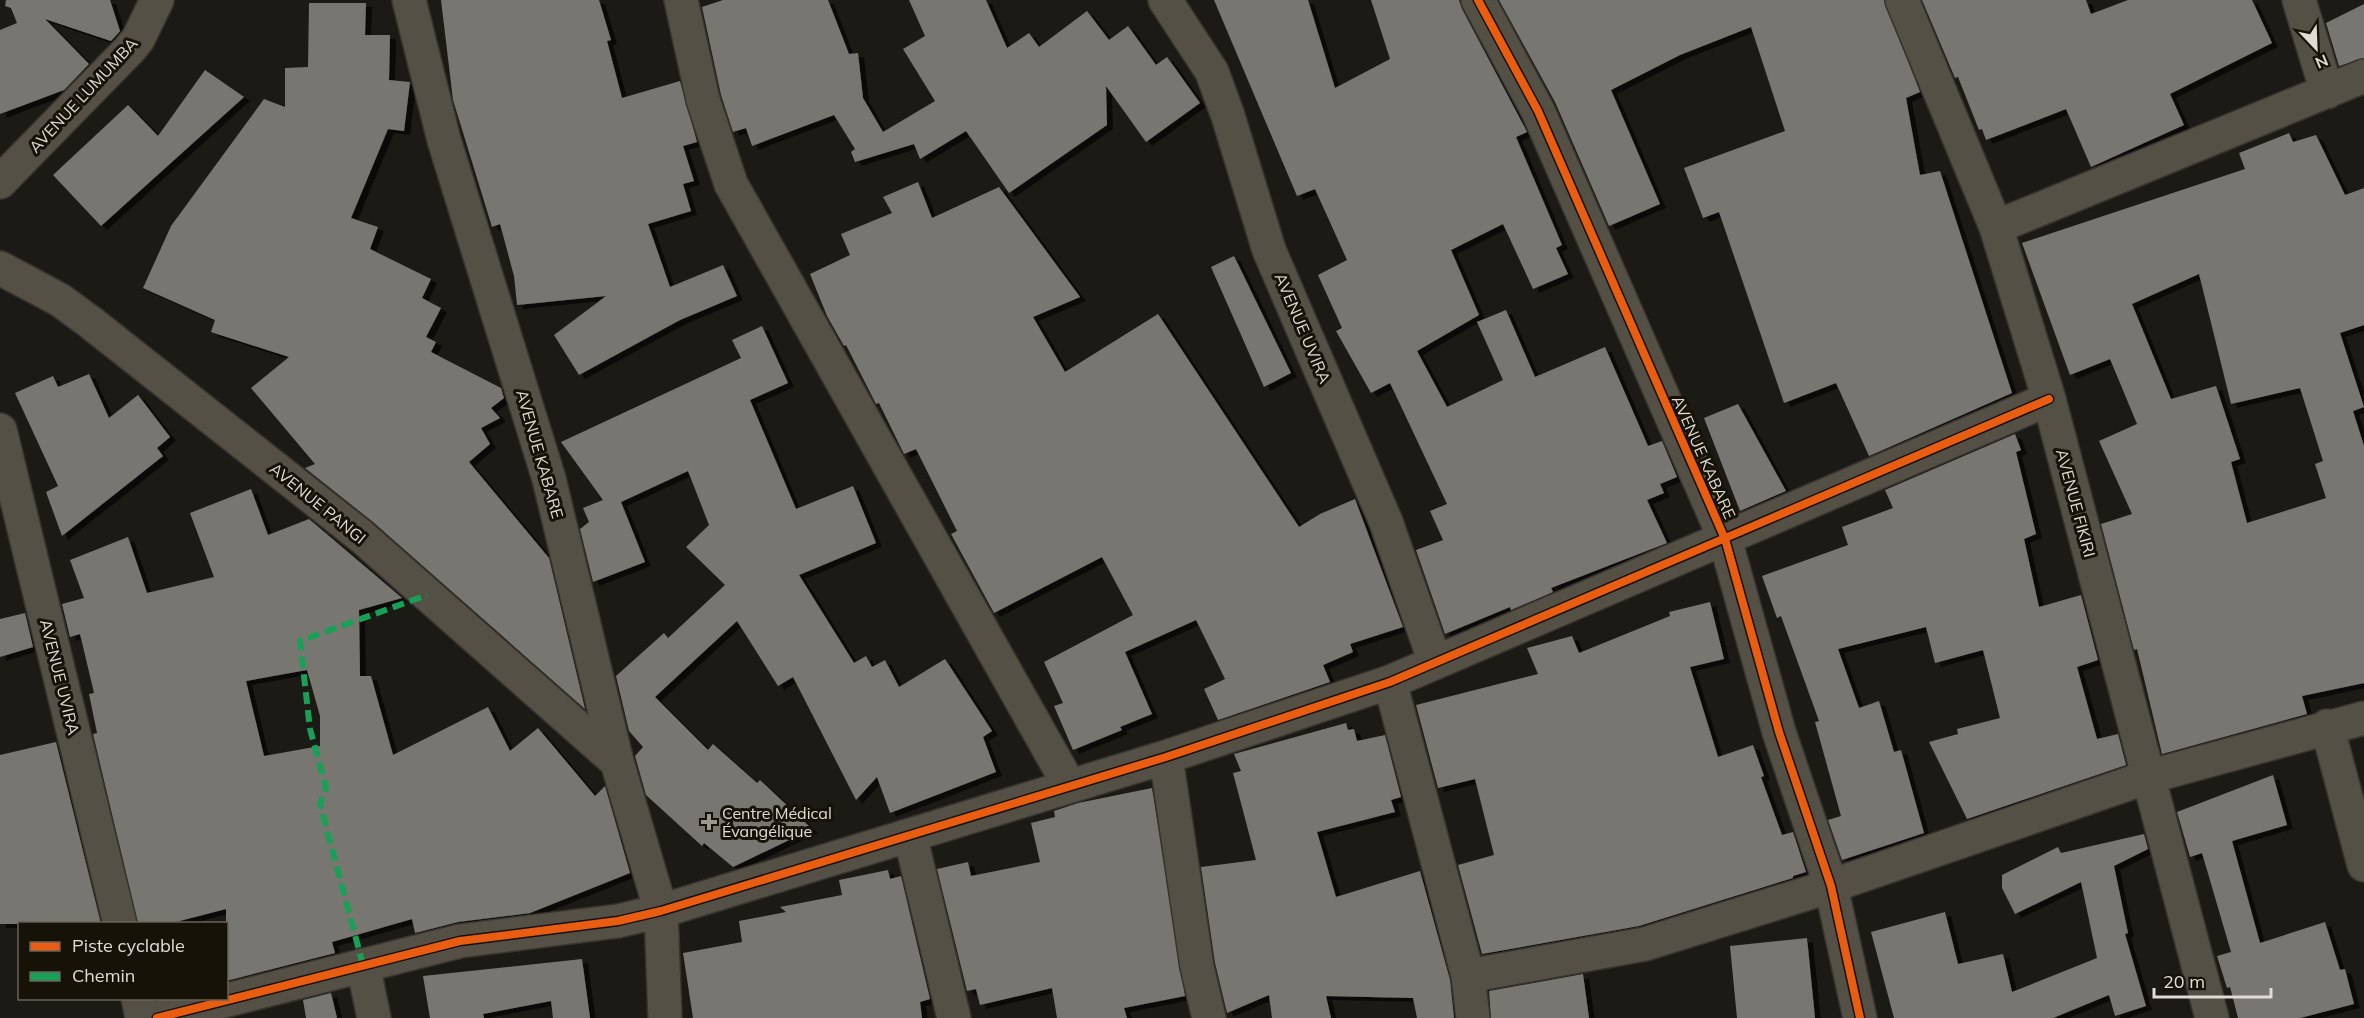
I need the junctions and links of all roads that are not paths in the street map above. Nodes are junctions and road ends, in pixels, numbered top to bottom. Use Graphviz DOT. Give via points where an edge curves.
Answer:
graph roads {
  1 [pos="157,0"];
  2 [pos="409,0"];
  3 [pos="681,0"];
  4 [pos="1165,0"];
  5 [pos="1478,0"];
  6 [pos="1902,0"];
  7 [pos="2300,0"];
  8 [pos="2364,76"];
  9 [pos="2327,92"];
  10 [pos="0,182"];
  11 [pos="1996,228"];
  12 [pos="0,268"];
  13 [pos="2049,399"];
  14 [pos="0,430"];
  15 [pos="1725,539"];
  16 [pos="1435,662"];
  17 [pos="1390,682"];
  18 [pos="2364,718"];
  19 [pos="2327,726"];
  20 [pos="1166,758"];
  21 [pos="617,762"];
  22 [pos="2148,777"];
  23 [pos="1069,785"];
  24 [pos="910,835"];
  25 [pos="2364,865"];
  26 [pos="1831,886"];
  27 [pos="662,911"];
  28 [pos="120,922"];
  29 [pos="363,965"];
  30 [pos="1468,976"];
  31 [pos="138,1000"];
  32 [pos="227,1000"];
  33 [pos="228,1000"];
  34 [pos="142,1018"];
  35 [pos="157,1018"];
  36 [pos="374,1018"];
  37 [pos="665,1018"];
  38 [pos="954,1018"];
  39 [pos="1209,1018"];
  40 [pos="1473,1018"];
  41 [pos="1860,1018"];
  42 [pos="2212,1018"];
  1 -- 10 [label="street, AVENUE LUMUMBA" via="129,50"];
  2 -- 21 [label="street, AVENUE KABARE" via="444,140 549,479"];
  3 -- 23 [label="street" via="703,100 731,184"];
  4 -- 16 [label="street, AVENUE UVIRA" via="1212,72 1269,250 1386,522"];
  5 -- 15 [label="street, AVENUE KABARE" via="1538,111"];
  6 -- 11 [label="street, AVENUE FIKIRI"];
  7 -- 9 [label="street"];
  8 -- 9 [label="street"];
  9 -- 11 [label="street"];
  11 -- 13 [label="street, AVENUE FIKIRI"];
  12 -- 21 [label="street, AVENUE PANGI" via="60,300 90,322 351,529"];
  13 -- 15 [label="street"];
  13 -- 22 [label="street, AVENUE FIKIRI"];
  14 -- 28 [label="street, AVENUE UVIRA"];
  15 -- 16 [label="street"];
  15 -- 26 [label="street, AVENUE KABARE" via="1779,732"];
  16 -- 17 [label="street"];
  17 -- 20 [label="street"];
  17 -- 30 [label="street"];
  18 -- 19 [label="street"];
  19 -- 22 [label="street"];
  19 -- 25 [label="street"];
  20 -- 23 [label="street"];
  20 -- 39 [label="street" via="1197,967"];
  21 -- 27 [label="street, AVENUE KABARE"];
  22 -- 26 [label="street"];
  22 -- 42 [label="street, AVENUE FIKIRI"];
  23 -- 24 [label="street"];
  24 -- 27 [label="street"];
  24 -- 38 [label="street"];
  26 -- 30 [label="street" via="1645,944"];
  26 -- 41 [label="street, AVENUE KABARE"];
  27 -- 29 [label="street" via="618,921 460,941"];
  27 -- 37 [label="street, AVENUE KABARE"];
  29 -- 33 [label="street"];
  29 -- 36 [label="street"];
  30 -- 40 [label="street"];
  31 -- 34 [label="street"];
  32 -- 35 [label="street"];
}
